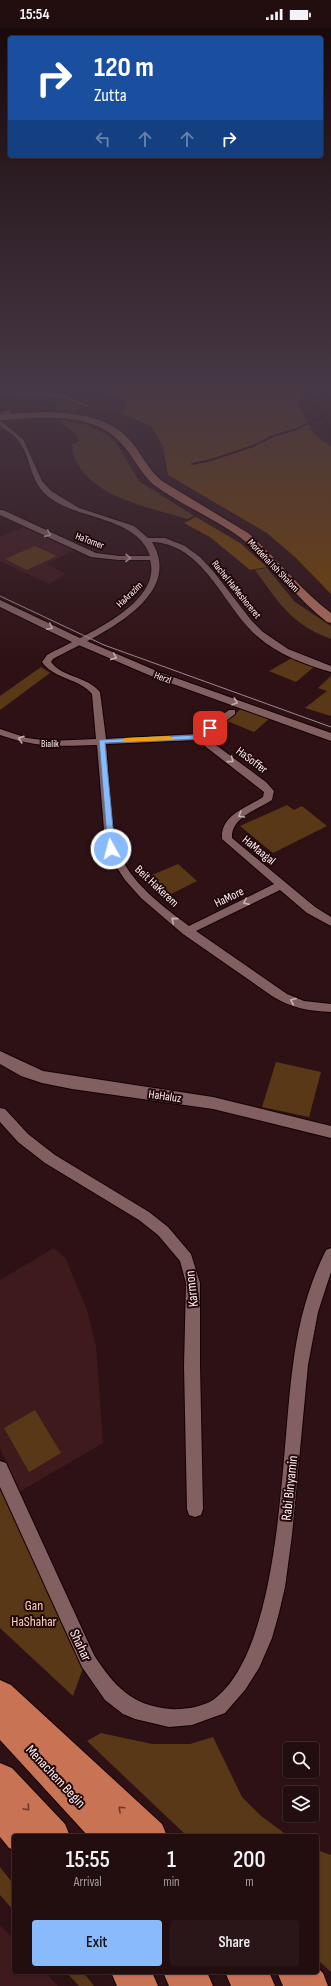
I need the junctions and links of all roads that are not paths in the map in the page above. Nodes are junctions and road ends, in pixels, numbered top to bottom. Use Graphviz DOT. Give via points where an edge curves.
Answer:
graph roads {
  1 [pos="37,479"];
  2 [pos="153,479"];
  3 [pos="165,479"];
  4 [pos="0,512"];
  5 [pos="146,540"];
  6 [pos="154,558"];
  7 [pos="0,603"];
  8 [pos="331,608"];
  9 [pos="331,619"];
  10 [pos="78,641"];
  11 [pos="331,669"];
  12 [pos="232,712"];
  13 [pos="0,732"];
  14 [pos="199,737"];
  15 [pos="331,737"];
  16 [pos="102,741"];
  17 [pos="269,791"];
  18 [pos="281,885"];
  19 [pos="331,922"];
  20 [pos="187,931"];
  21 [pos="331,1008"];
  22 [pos="0,1057"];
  23 [pos="0,1113"];
  24 [pos="331,1132"];
  25 [pos="331,1254"];
  26 [pos="0,1469"];
  27 [pos="195,1509"];
  28 [pos="0,1696"];
  29 [pos="215,1709"];
  30 [pos="0,1716"];
  31 [pos="0,1780"];
  32 [pos="0,1810"];
  33 [pos="19,1834"];
  34 [pos="51,1834"];
  35 [pos="109,1834"];
  36 [pos="148,1834"];
  37 [pos="131,1974"];
  38 [pos="184,1974"];
  39 [pos="244,1974"];
  40 [pos="297,1974"];
  41 [pos="140,1986"];
  42 [pos="195,1986"];
  43 [pos="256,1986"];
  44 [pos="310,1986"];
  1 -- 5 [label="street, HaArazim" via="49,494 78,509 132,528"];
  2 -- 9 [label="main road, Mordehai Ish Shalom" via="256,544 305,598"];
  3 -- 8 [label="main road, Mordehai Ish Shalom" via="259,536"];
  4 -- 6 [label="street, HaTomer, one-way" via="94,554 119,558"];
  5 -- 6 [label="street, HaArazim"];
  5 -- 11 [label="street, Rachel HaMeshoreret" via="166,540 190,554 209,572 259,633 299,657"];
  6 -- 10 [label="street, HaArazim" via="156,572 146,595 126,614"];
  7 -- 10 [label="street, Herzl, one-way"];
  10 -- 15 [label="street, Herzl, one-way" via="155,674"];
  10 -- 16 [label="street, Beit HaKerem" via="46,662 48,666 95,691"];
  12 -- 14 [label="street"];
  16 -- 13 [label="street, Bialik, one-way" via="40,743"];
  14 -- 16 [label="street, Bialik"];
  14 -- 17 [label="street, HaSoffer, one-way"];
  20 -- 16 [label="street, Beit HaKerem, one-way" via="142,892 122,871 113,855"];
  17 -- 18 [label="street, HaMaagal, one-way" via="268,798 229,823 225,832 231,844"];
  18 -- 19 [label="street, HaMaagal" via="311,910"];
  18 -- 20 [label="street, HaMore, one-way"];
  21 -- 20 [label="street, Beit HaKerem, one-way" via="312,1007 290,1001"];
  22 -- 24 [label="street, HaHaluz" via="42,1077 213,1104"];
  23 -- 27 [label="street, Karmon" via="23,1138 50,1160 163,1230 186,1258 193,1284"];
  25 -- 29 [label="street, Rabi Binyamin" via="311,1306 303,1349 283,1541 268,1624 256,1656 245,1674 225,1701"];
  26 -- 29 [label="street, Shahar" via="88,1661 106,1690 124,1705 149,1715 174,1719"];
  36 -- 28 [label="highway, one-way"];
  30 -- 35 [label="highway, Menachem Begin"];
  31 -- 34 [label="highway, one-way"];
  32 -- 33 [label="highway"];
  37 -- 41 [label="highway"];
  38 -- 42 [label="highway"];
  39 -- 43 [label="highway"];
  40 -- 44 [label="highway"];
}
